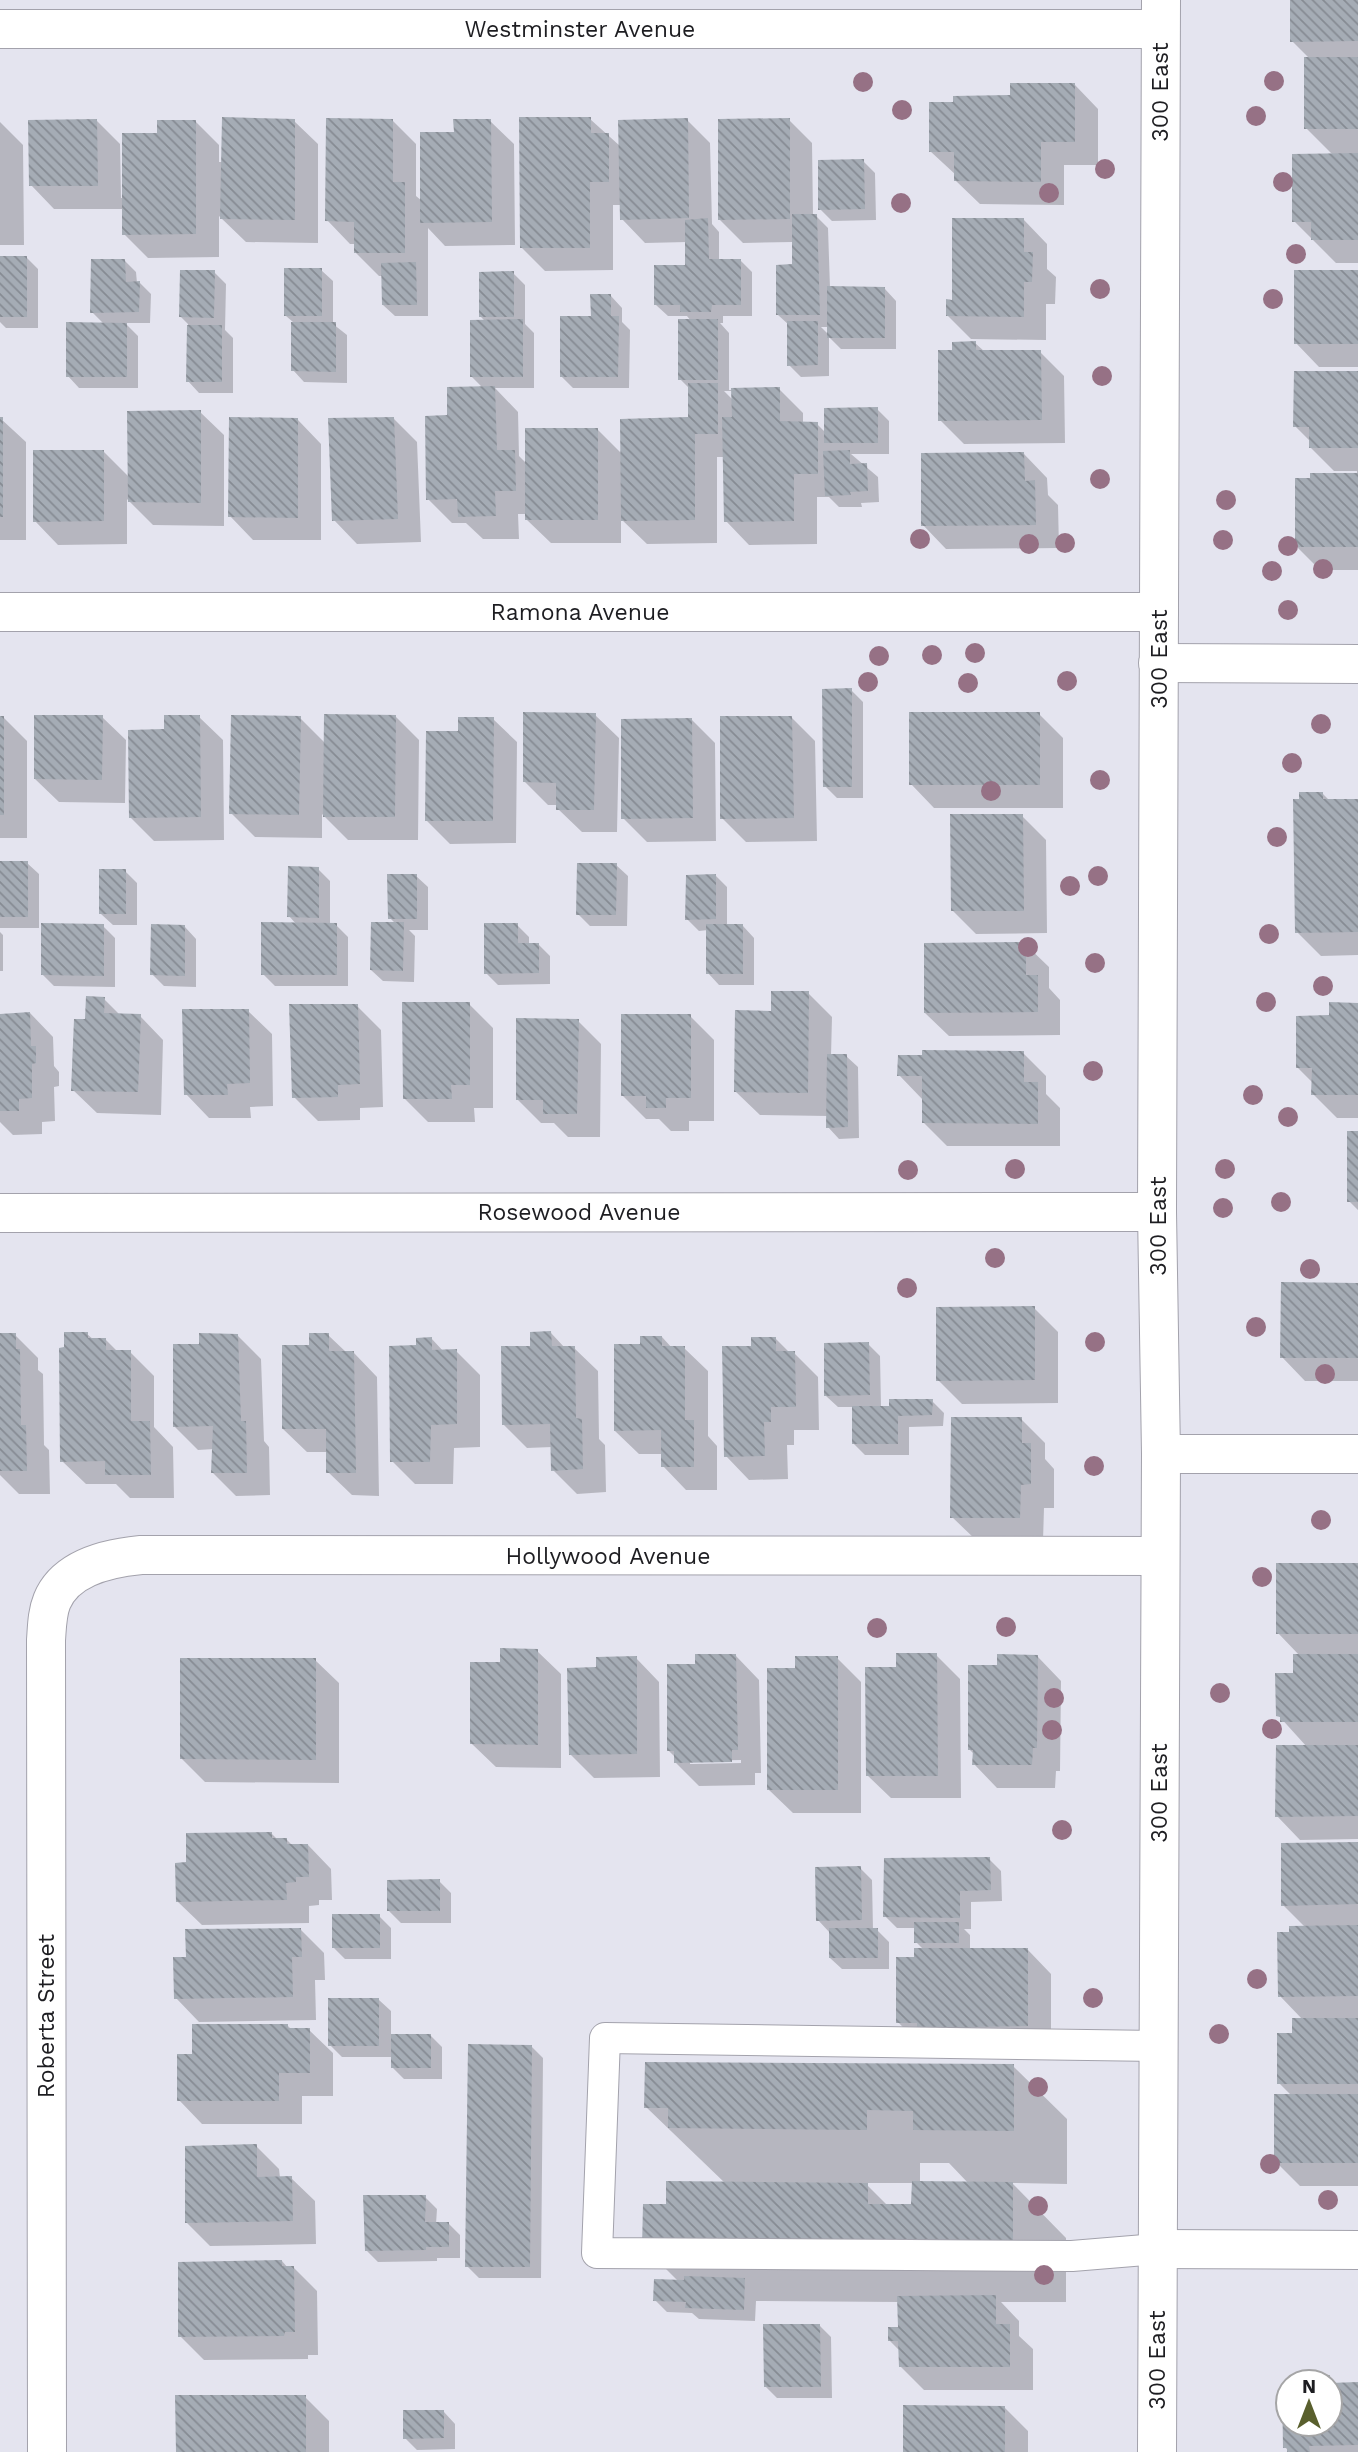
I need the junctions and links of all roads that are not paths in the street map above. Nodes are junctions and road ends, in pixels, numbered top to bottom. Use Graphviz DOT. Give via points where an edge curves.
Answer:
graph roads {
  1 [pos="1160,15"];
  2 [pos="0,29"];
  3 [pos="0,612"];
  4 [pos="1159,612"];
  5 [pos="1158,663"];
  6 [pos="1358,664"];
  7 [pos="1157,1212"];
  8 [pos="0,1213"];
  9 [pos="1161,1454"];
  10 [pos="1358,1454"];
  11 [pos="1160,1556"];
  12 [pos="64,1585"];
  13 [pos="1158,2046"];
  14 [pos="1157,2249"];
  15 [pos="1358,2250"];
  16 [pos="47,2452"];
  17 [pos="1157,2452"];
  1 -- 2 [label="street, Westminster Avenue"];
  1 -- 4 [label="street, 300 East"];
  3 -- 4 [label="street, Ramona Avenue"];
  4 -- 5 [label="street, 300 East"];
  5 -- 6 [label="street"];
  5 -- 7 [label="street, 300 East"];
  7 -- 8 [label="street, Rosewood Avenue"];
  7 -- 9 [label="street, 300 East"];
  9 -- 10 [label="street"];
  9 -- 11 [label="street, 300 East"];
  11 -- 12 [label="street, Hollywood Avenue" via="141,1555 98,1563"];
  11 -- 13 [label="street, 300 East"];
  12 -- 16 [label="street, Roberta Street" via="52,1600 46,1640"];
  13 -- 14 [label="street, 300 East"];
  13 -- 14 [label="lane" via="605,2038 597,2253 1072,2256"];
  14 -- 15 [label="street"];
  14 -- 17 [label="street, 300 East"];
}
